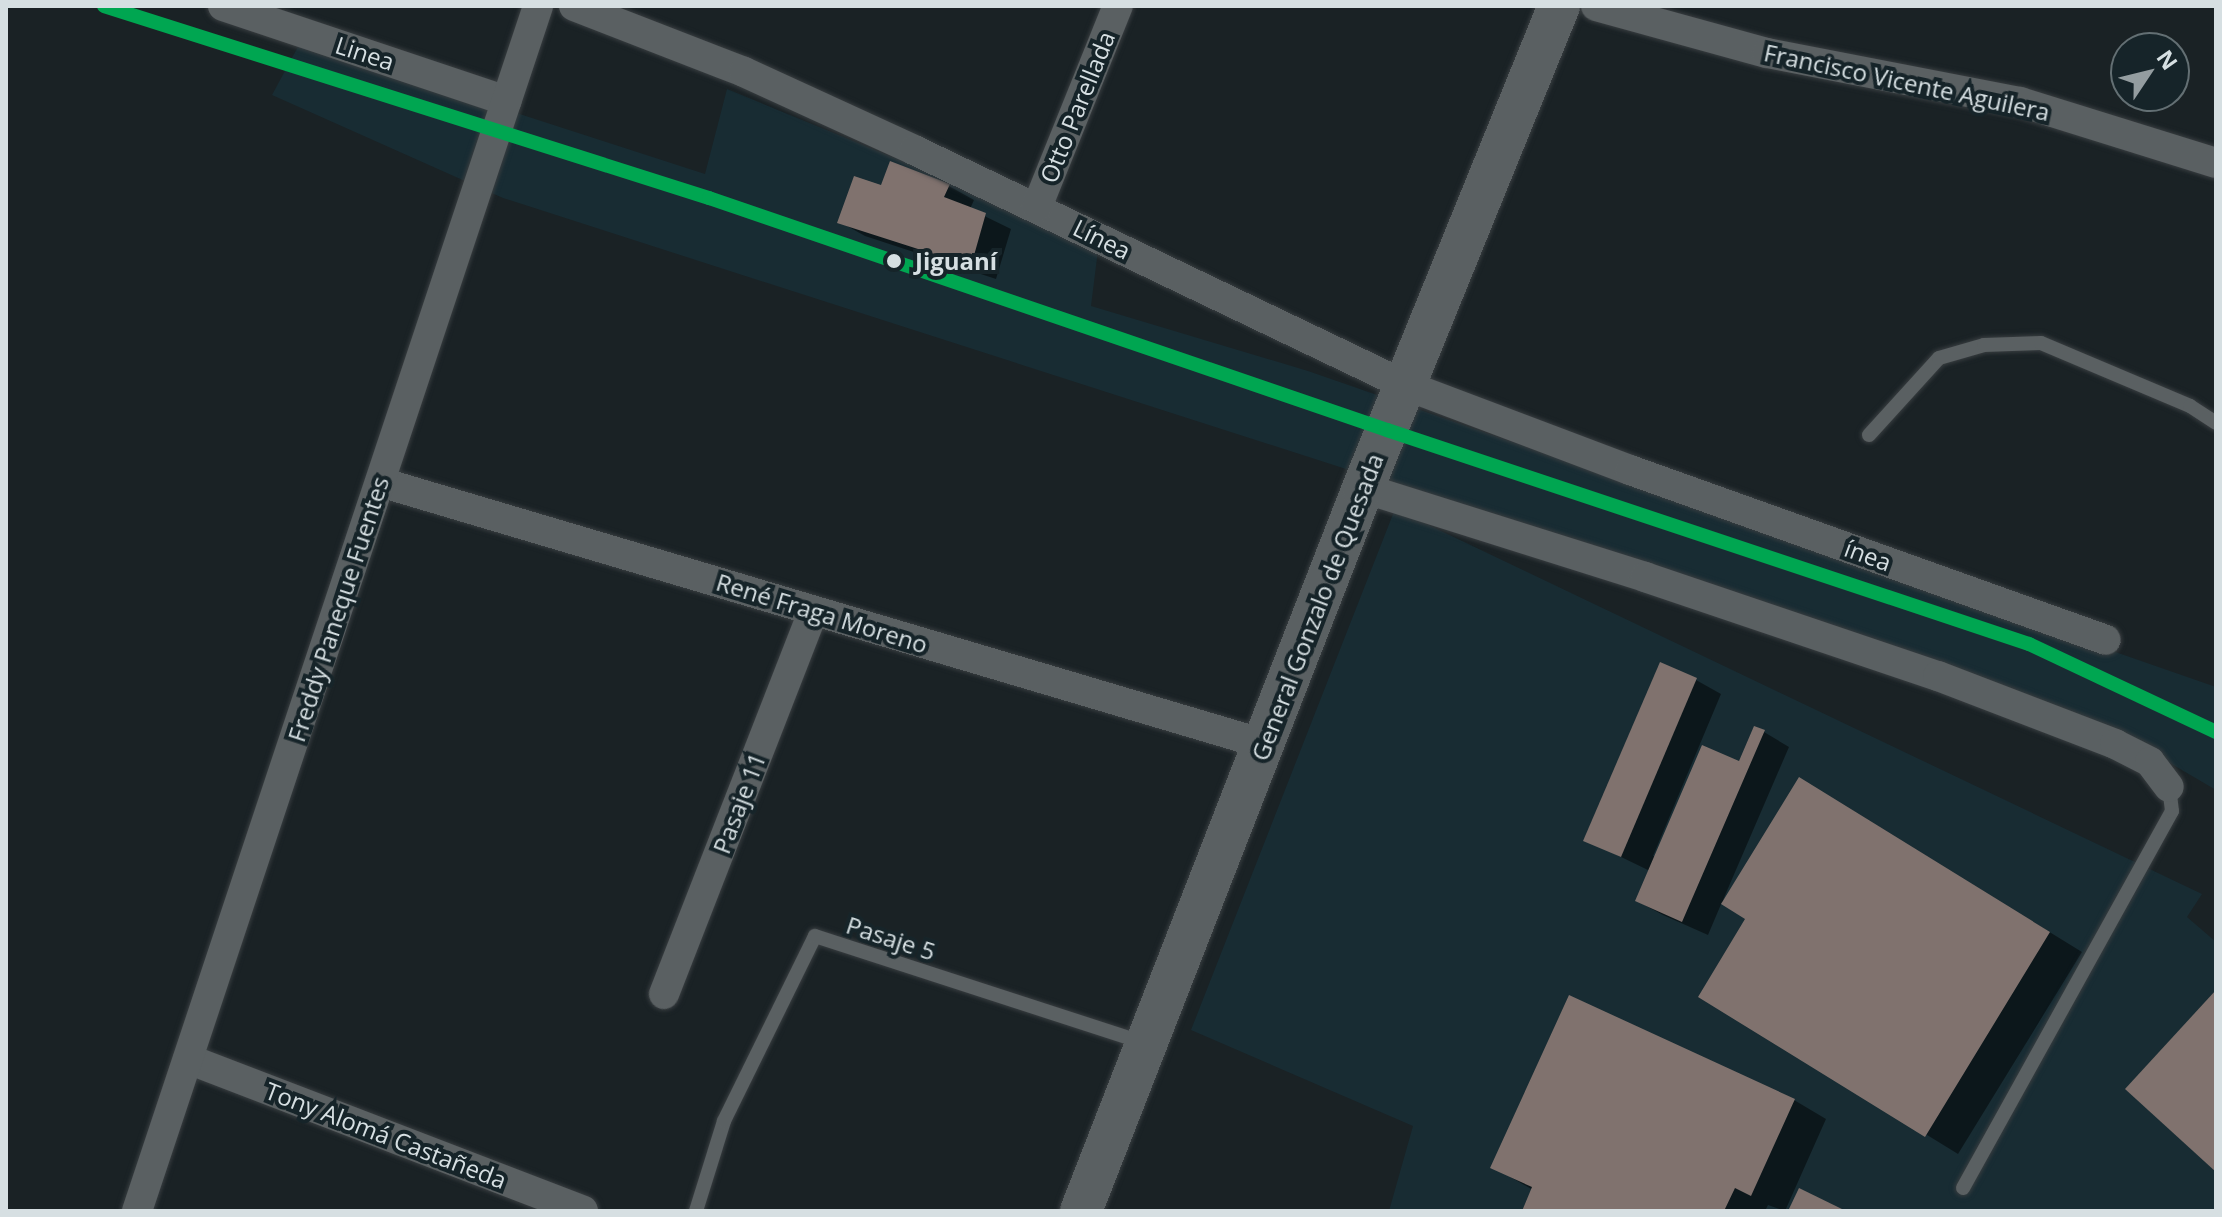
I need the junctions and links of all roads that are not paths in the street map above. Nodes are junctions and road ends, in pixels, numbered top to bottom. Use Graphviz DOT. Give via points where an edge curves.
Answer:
graph roads {
  1 [pos="223,6"];
  2 [pos="538,6"];
  3 [pos="574,6"];
  4 [pos="1118,6"];
  5 [pos="1559,6"];
  6 [pos="1596,6"];
  7 [pos="507,101"];
  8 [pos="2216,163"];
  9 [pos="1037,207"];
  10 [pos="1405,385"];
  11 [pos="2216,423"];
  12 [pos="1869,435"];
  13 [pos="1630,470"];
  14 [pos="380,482"];
  15 [pos="1363,488"];
  16 [pos="813,611"];
  17 [pos="2106,640"];
  18 [pos="1264,744"];
  19 [pos="2169,787"];
  20 [pos="664,994"];
  21 [pos="1146,1044"];
  22 [pos="188,1059"];
  23 [pos="1963,1188"];
  24 [pos="137,1211"];
  25 [pos="583,1211"];
  26 [pos="696,1211"];
  27 [pos="1081,1211"];
  1 -- 7 [label="street, Linea"];
  2 -- 7 [label="street, Freddy Paneque Fuentes"];
  3 -- 9 [label="street, Línea" via="744,72"];
  4 -- 9 [label="street, Otto Parellada"];
  5 -- 10 [label="street, General Gonzalo de Quesada"];
  6 -- 8 [label="street, Francisco Vicente Aguilera" via="1767,53 2020,102"];
  7 -- 14 [label="street, Freddy Paneque Fuentes"];
  9 -- 10 [label="street, Línea"];
  10 -- 13 [label="street, Línea"];
  10 -- 15 [label="street, General Gonzalo de Quesada"];
  11 -- 12 [label="lane" via="2190,406 2041,343 1984,345 1939,358"];
  13 -- 17 [label="street, ínea"];
  14 -- 16 [label="street, René Fraga Moreno"];
  14 -- 22 [label="street, Freddy Paneque Fuentes"];
  15 -- 18 [label="street, General Gonzalo de Quesada"];
  15 -- 19 [label="street" via="1938,676 2115,744 2150,762"];
  16 -- 18 [label="street, René Fraga Moreno"];
  16 -- 20 [label="street, Pasaje 11"];
  18 -- 21 [label="street, General Gonzalo de Quesada"];
  19 -- 23 [label="lane" via="2172,811"];
  21 -- 26 [label="lane, Pasaje 5" via="815,936 724,1121"];
  21 -- 27 [label="street, General Gonzalo de Quesada"];
  22 -- 24 [label="street, Freddy Paneque Fuentes"];
  22 -- 25 [label="street, Tony Alomá Castañeda"];
}
